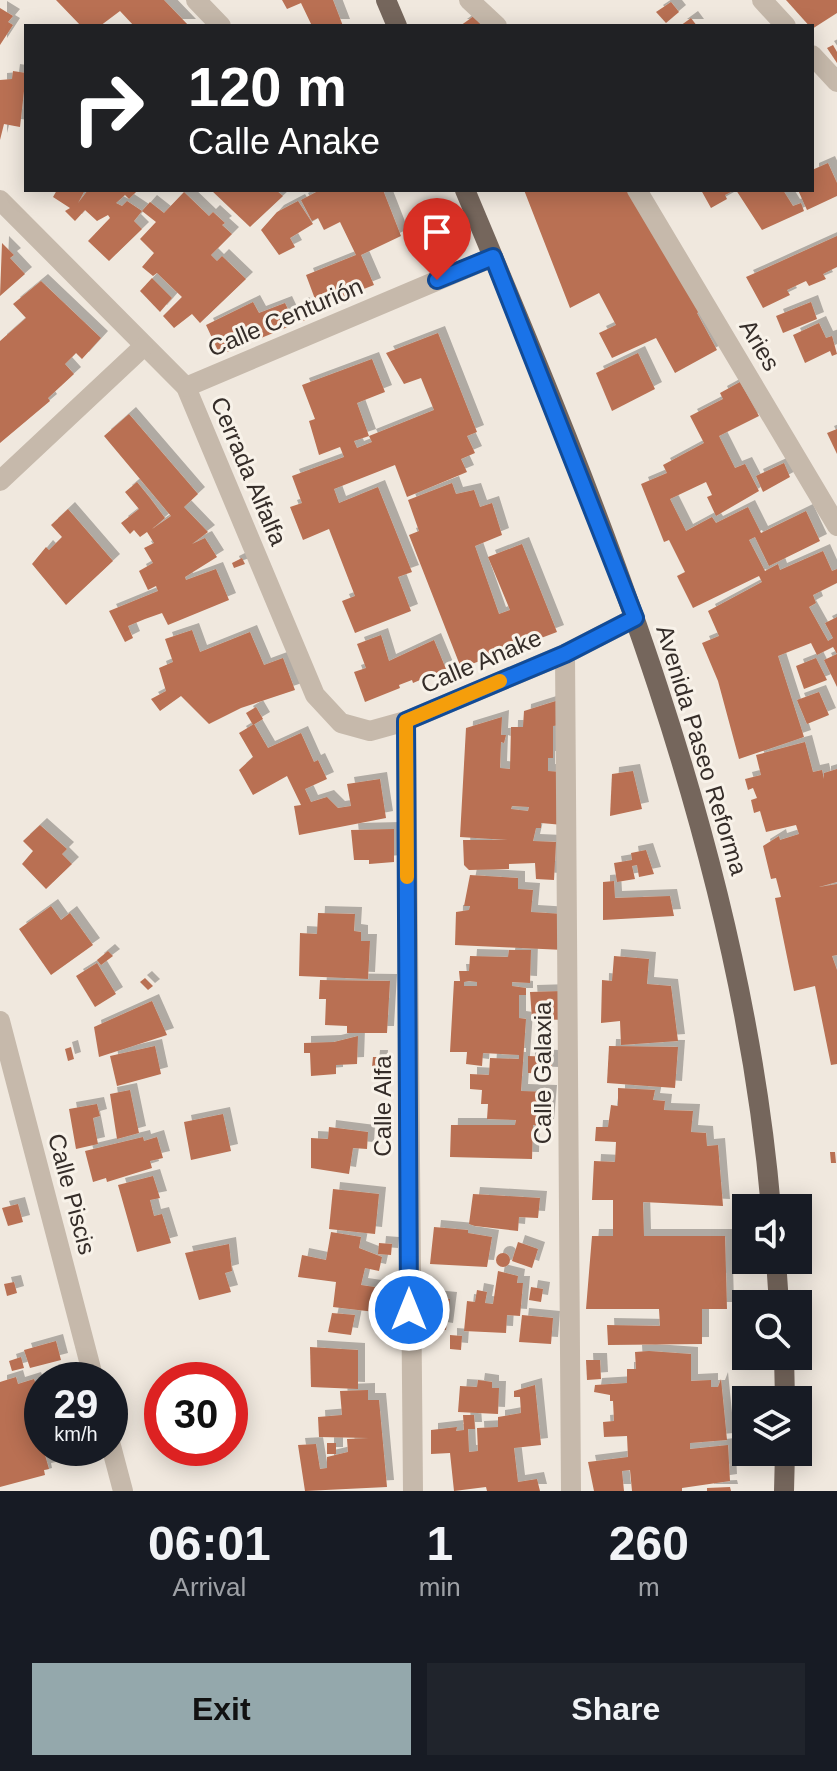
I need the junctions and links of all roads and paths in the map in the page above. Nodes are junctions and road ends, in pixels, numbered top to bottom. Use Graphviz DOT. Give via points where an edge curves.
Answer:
graph roads {
  1 [pos="196,0"];
  2 [pos="386,0"];
  3 [pos="469,0"];
  4 [pos="762,0"];
  5 [pos="219,24"];
  6 [pos="396,24"];
  7 [pos="495,24"];
  8 [pos="784,24"];
  9 [pos="814,57"];
  10 [pos="837,82"];
  11 [pos="466,192"];
  12 [pos="638,192"];
  13 [pos="0,200"];
  14 [pos="493,257"];
  15 [pos="143,347"];
  16 [pos="186,387"];
  17 [pos="0,481"];
  18 [pos="837,526"];
  19 [pos="635,618"];
  20 [pos="565,654"];
  21 [pos="406,721"];
  22 [pos="341,723"];
  23 [pos="0,1021"];
  24 [pos="770,1194"];
  25 [pos="89,1362"];
  26 [pos="116,1466"];
  27 [pos="785,1466"];
  28 [pos="123,1491"];
  29 [pos="413,1491"];
  30 [pos="571,1491"];
  31 [pos="784,1491"];
  1 -- 5 [label="street"];
  2 -- 6 [label="main road"];
  3 -- 7 [label="street"];
  4 -- 8 [label="street"];
  9 -- 10 [label="street"];
  11 -- 14 [label="main road, Avenida Paseo Reforma"];
  12 -- 18 [label="street, Aries"];
  13 -- 15 [label="street, Cerrada Alfalfa"];
  14 -- 16 [label="street, Calle Centurión"];
  14 -- 19 [label="main road, Avenida Paseo Reforma"];
  15 -- 16 [label="street, Cerrada Alfalfa"];
  15 -- 17 [label="street"];
  16 -- 22 [label="street, Cerrada Alfalfa" via="315,695"];
  19 -- 20 [label="street, Calle Anake"];
  19 -- 24 [label="main road, Avenida Paseo Reforma" via="715,877 765,1133"];
  20 -- 21 [label="street, Calle Anake"];
  20 -- 30 [label="street, Calle Galaxia"];
  21 -- 22 [label="street, Calle Anake" via="370,731"];
  21 -- 29 [label="street, Calle Alfa"];
  23 -- 25 [label="street, Calle Piscis"];
  26 -- 28 [label="street"];
  27 -- 31 [label="main road"];
}
